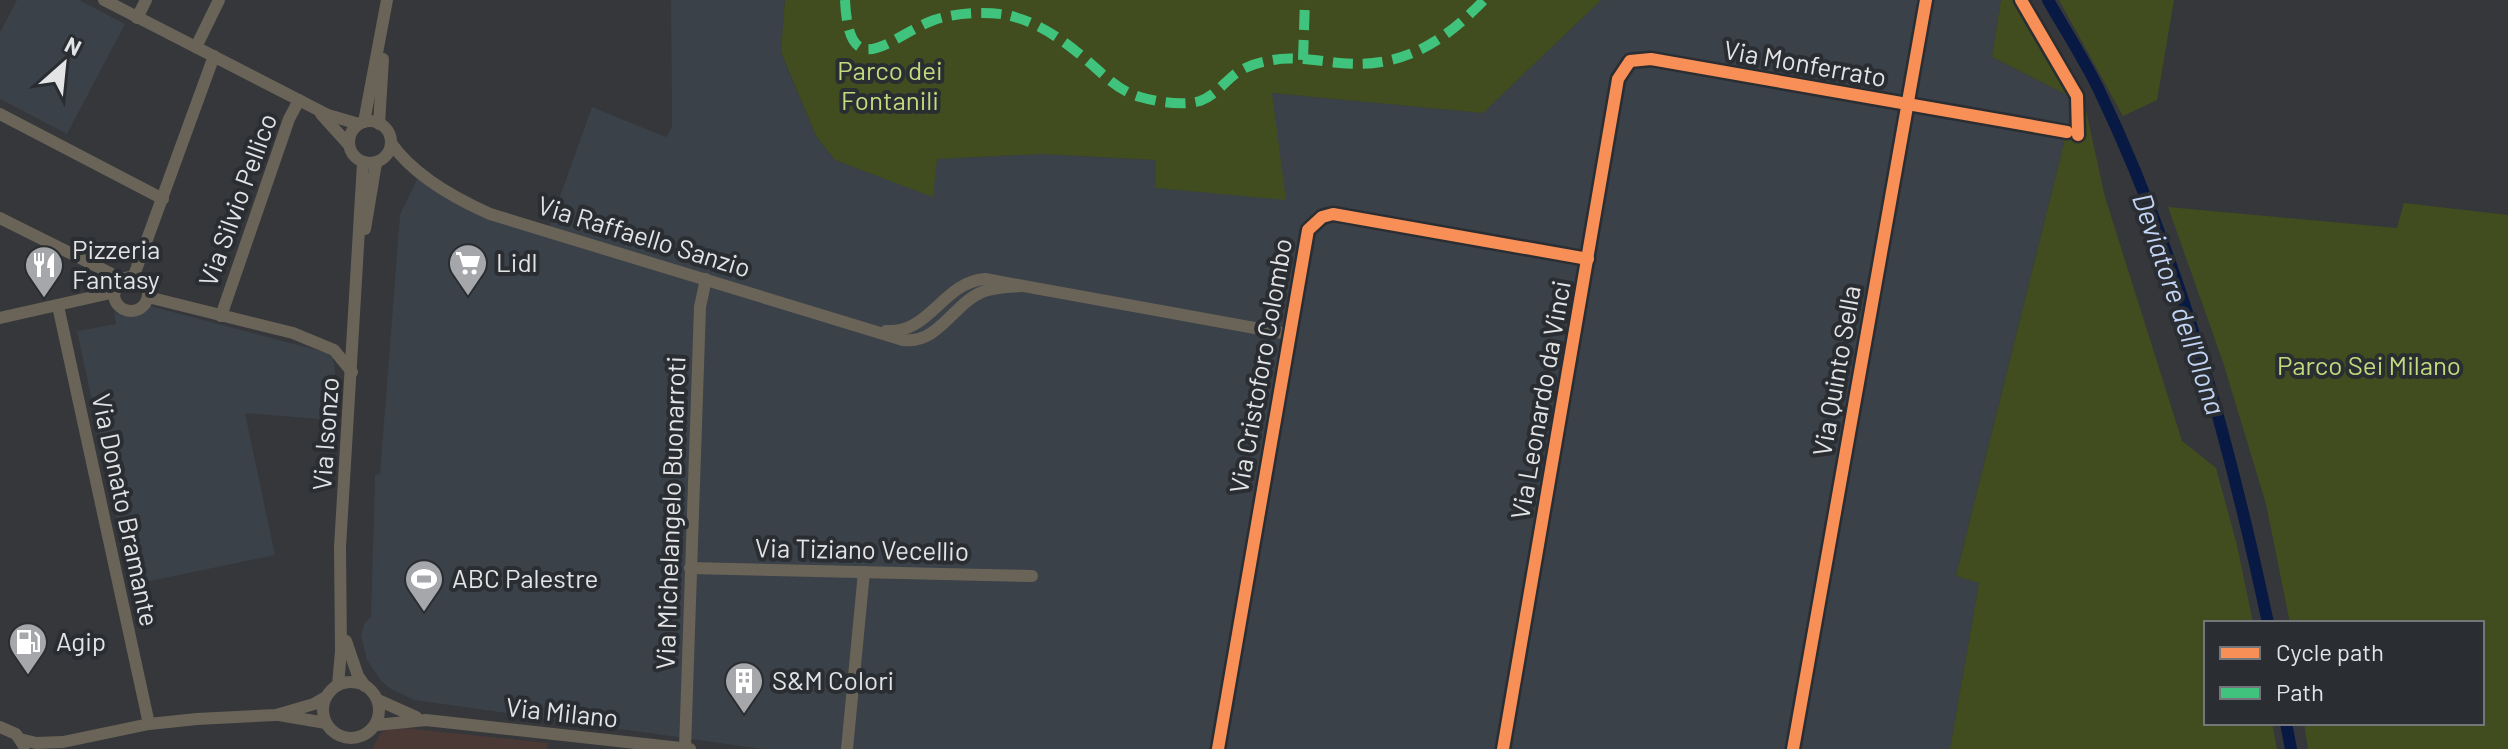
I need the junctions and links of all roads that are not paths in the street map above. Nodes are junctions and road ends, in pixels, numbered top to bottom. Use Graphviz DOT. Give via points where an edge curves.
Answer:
graph roads {
  1 [pos="104,0"];
  2 [pos="146,0"];
  3 [pos="219,0"];
  4 [pos="387,0"];
  5 [pos="1926,0"];
  6 [pos="385,15"];
  7 [pos="137,18"];
  8 [pos="196,47"];
  9 [pos="214,56"];
  10 [pos="1630,61"];
  11 [pos="299,100"];
  12 [pos="1906,103"];
  13 [pos="316,109"];
  14 [pos="0,114"];
  15 [pos="362,123"];
  16 [pos="379,124"];
  17 [pos="2067,132"];
  18 [pos="391,143"];
  19 [pos="349,145"];
  20 [pos="374,162"];
  21 [pos="409,165"];
  22 [pos="163,199"];
  23 [pos="0,218"];
  24 [pos="1588,259"];
  25 [pos="133,278"];
  26 [pos="706,279"];
  27 [pos="117,288"];
  28 [pos="148,297"];
  29 [pos="58,306"];
  30 [pos="221,316"];
  31 [pos="0,318"];
  32 [pos="1288,334"];
  33 [pos="352,372"];
  34 [pos="690,568"];
  35 [pos="864,572"];
  36 [pos="1032,576"];
  37 [pos="341,617"];
  38 [pos="338,685"];
  39 [pos="365,686"];
  40 [pos="326,697"];
  41 [pos="378,700"];
  42 [pos="276,715"];
  43 [pos="426,720"];
  44 [pos="326,723"];
  45 [pos="149,724"];
  46 [pos="0,727"];
  47 [pos="371,730"];
  48 [pos="63,742"];
  49 [pos="344,743"];
  50 [pos="23,744"];
  51 [pos="685,748"];
  52 [pos="45,749"];
  53 [pos="364,749"];
  54 [pos="693,749"];
  55 [pos="847,749"];
  56 [pos="1218,749"];
  57 [pos="1503,749"];
  58 [pos="1793,749"];
  1 -- 7 [label="street"];
  2 -- 7 [label="street"];
  3 -- 8 [label="street"];
  4 -- 6 [label="street"];
  5 -- 12 [label="street, Via Quinto Sella"];
  6 -- 15 [label="street"];
  6 -- 16 [label="street"];
  7 -- 8 [label="street"];
  8 -- 9 [label="street"];
  9 -- 11 [label="street"];
  9 -- 22 [label="street"];
  10 -- 12 [label="street, Via Monferrato" via="1651,59"];
  10 -- 24 [label="street, Via Leonardo da Vinci" via="1618,79"];
  11 -- 13 [label="street"];
  11 -- 30 [label="street, Via Silvio Pellico"];
  12 -- 17 [label="street, Via Monferrato"];
  12 -- 58 [label="street, Via Quinto Sella"];
  13 -- 15 [label="street"];
  13 -- 19 [label="street"];
  14 -- 22 [label="street"];
  15 -- 16 [label="street"];
  15 -- 19 [label="street" via="351,132"];
  16 -- 18 [label="street"];
  18 -- 20 [label="street"];
  18 -- 21 [label="street, Via Raffaello Sanzio"];
  19 -- 20 [label="street" via="354,156"];
  20 -- 21 [label="street, Via Raffaello Sanzio"];
  20 -- 33 [label="street, Via Isonzo" via="359,255"];
  21 -- 26 [label="street, Via Raffaello Sanzio" via="490,214"];
  22 -- 25 [label="street"];
  23 -- 27 [label="street" via="110,273"];
  24 -- 32 [label="street, Via Cristoforo Colombo" via="1333,214 1308,230"];
  24 -- 57 [label="street, Via Leonardo da Vinci"];
  25 -- 27 [label="street"];
  25 -- 28 [label="street" via="145,285"];
  26 -- 32 [label="street, Via Raffaello Sanzio" via="897,332 915,327 951,293 985,279"];
  26 -- 34 [label="street, Via Michelangelo Buonarroti" via="700,307"];
  27 -- 28 [label="street" via="119,306 132,311 145,305"];
  27 -- 29 [label="street"];
  28 -- 30 [label="street"];
  29 -- 31 [label="street"];
  29 -- 45 [label="street, Via Donato Bramante"];
  30 -- 33 [label="street" via="327,346"];
  32 -- 56 [label="street, Via Cristoforo Colombo"];
  33 -- 37 [label="street, Via Isonzo" via="340,547"];
  34 -- 35 [label="street, Via Tiziano Vecellio"];
  34 -- 51 [label="street, Via Michelangelo Buonarroti"];
  35 -- 36 [label="street, Via Tiziano Vecellio"];
  35 -- 55 [label="street"];
  37 -- 38 [label="street, Via Isonzo"];
  37 -- 39 [label="street, Via Isonzo" via="349,654"];
  38 -- 39 [label="street"];
  38 -- 40 [label="street"];
  39 -- 41 [label="street"];
  40 -- 42 [label="street"];
  40 -- 44 [label="street"];
  41 -- 43 [label="street, Via Milano"];
  41 -- 47 [label="street" via="379,717"];
  42 -- 44 [label="street"];
  42 -- 45 [label="street"];
  43 -- 47 [label="street, Via Milano"];
  43 -- 51 [label="street, Via Milano"];
  44 -- 49 [label="street"];
  45 -- 48 [label="street"];
  46 -- 50 [label="street"];
  47 -- 49 [label="street"];
  47 -- 53 [label="street"];
  48 -- 50 [label="street"];
  48 -- 52 [label="street"];
  51 -- 54 [label="street, Via Milano"];
}
